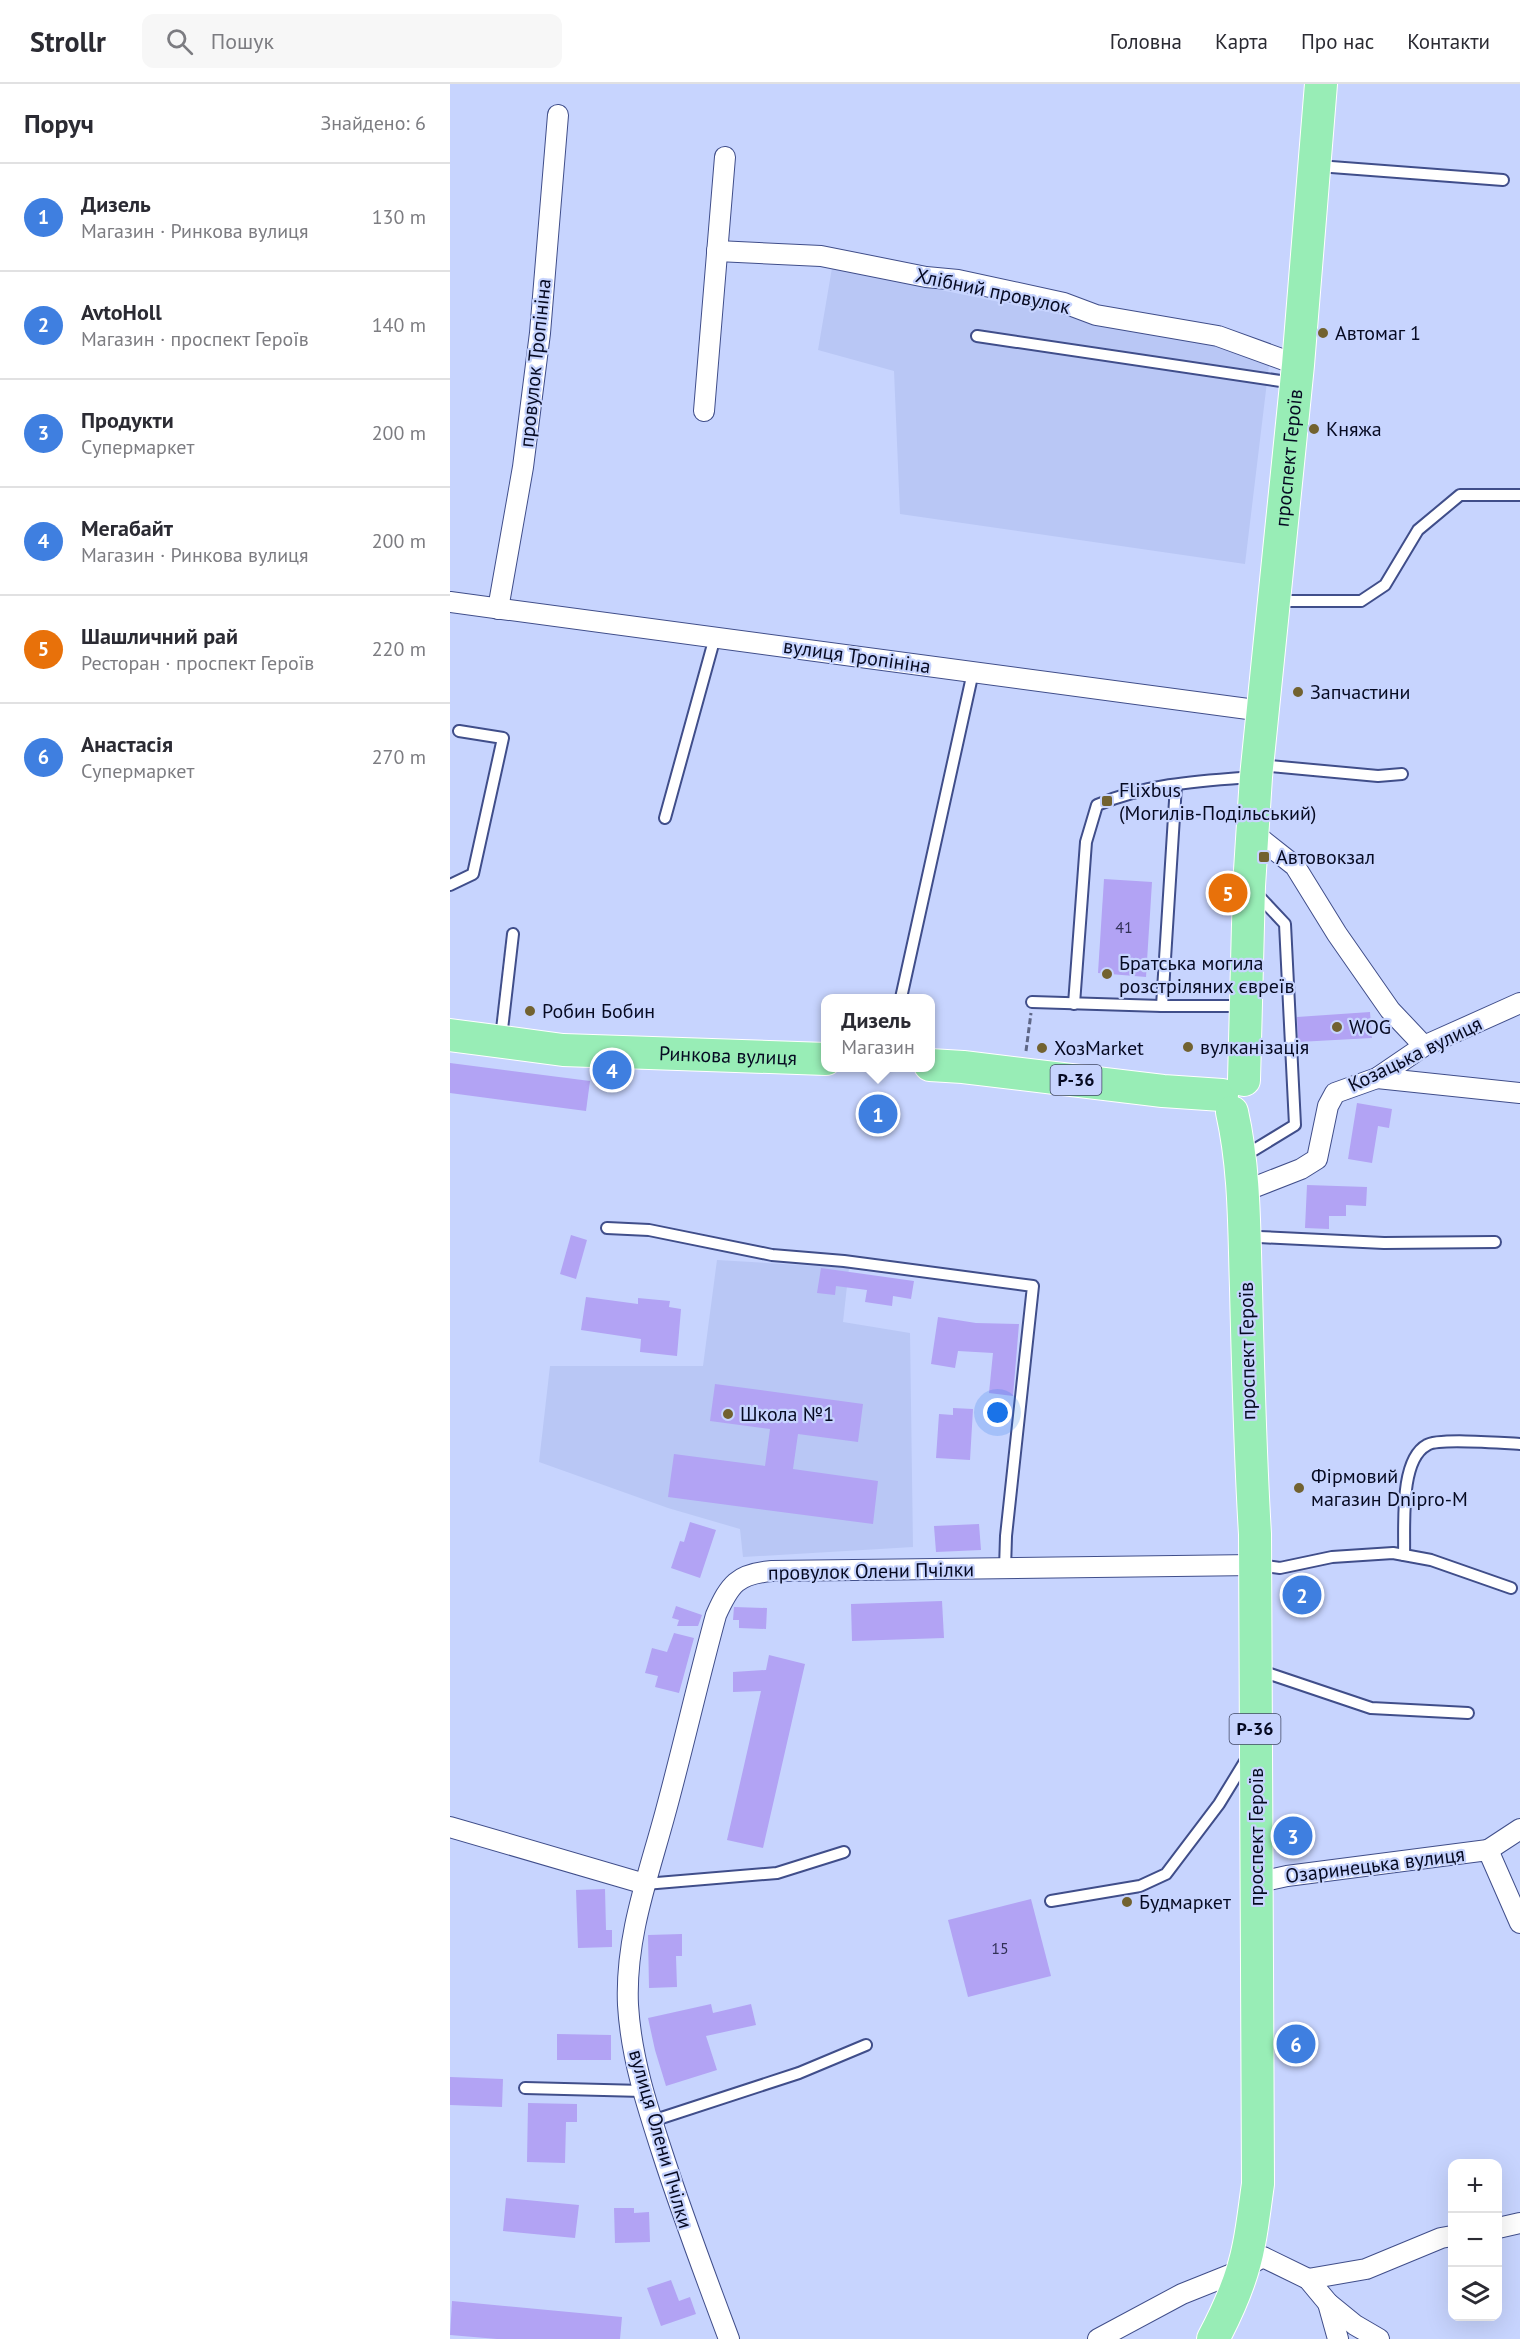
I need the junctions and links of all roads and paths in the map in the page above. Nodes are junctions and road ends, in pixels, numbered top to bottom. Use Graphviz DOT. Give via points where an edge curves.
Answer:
graph roads {
  1 [pos="1321,84"];
  2 [pos="558,116"];
  3 [pos="725,157"];
  4 [pos="1314,166"];
  5 [pos="1503,180"];
  6 [pos="717,251"];
  7 [pos="977,336"];
  8 [pos="1298,374"];
  9 [pos="704,411"];
  10 [pos="1520,495"];
  11 [pos="1275,601"];
  12 [pos="450,602"];
  13 [pos="498,609"];
  14 [pos="715,637"];
  15 [pos="973,672"];
  16 [pos="1263,711"];
  17 [pos="459,730"];
  18 [pos="1256,771"];
  19 [pos="1402,774"];
  20 [pos="1176,784"];
  21 [pos="665,818"];
  22 [pos="1252,832"];
  23 [pos="450,885"];
  24 [pos="1249,886"];
  25 [pos="513,934"];
  26 [pos="902,994"];
  27 [pos="1032,1002"];
  28 [pos="1520,1003"];
  29 [pos="1074,1004"];
  30 [pos="1162,1006"];
  31 [pos="1246,1006"];
  32 [pos="450,1035"];
  33 [pos="501,1042"];
  34 [pos="1027,1046"];
  35 [pos="1424,1046"];
  36 [pos="821,1059"];
  37 [pos="935,1066"];
  38 [pos="1377,1078"];
  39 [pos="1520,1093"];
  40 [pos="1236,1100"];
  41 [pos="1254,1150"];
  42 [pos="1255,1187"];
  43 [pos="607,1228"];
  44 [pos="1259,1237"];
  45 [pos="1495,1242"];
  46 [pos="1520,1444"];
  47 [pos="1404,1555"];
  48 [pos="1261,1566"];
  49 [pos="1005,1569"];
  50 [pos="1512,1588"];
  51 [pos="1267,1673"];
  52 [pos="1468,1713"];
  53 [pos="1261,1745"];
  54 [pos="450,1827"];
  55 [pos="1520,1829"];
  56 [pos="1488,1850"];
  57 [pos="844,1852"];
  58 [pos="1263,1881"];
  59 [pos="645,1884"];
  60 [pos="1051,1901"];
  61 [pos="1520,1923"];
  62 [pos="866,2045"];
  63 [pos="525,2088"];
  64 [pos="643,2091"];
  65 [pos="652,2121"];
  66 [pos="1520,2223"];
  67 [pos="1502,2227"];
  68 [pos="1448,2237"];
  69 [pos="1253,2263"];
  70 [pos="1308,2279"];
  71 [pos="1329,2303"];
  72 [pos="729,2339"];
  73 [pos="1098,2339"];
  74 [pos="1213,2339"];
  75 [pos="1231,2339"];
  76 [pos="1338,2339"];
  77 [pos="1379,2339"];
  1 -- 4 [label="main road, проспект Героїв"];
  2 -- 13 [label="street, провулок Тропініна" via="540,333 523,467"];
  3 -- 6 [label="street"];
  4 -- 5 [label="lane"];
  4 -- 8 [label="main road, проспект Героїв"];
  6 -- 8 [label="street, Хлібний провулок" via="821,256 958,280 1064,303 1096,315 1218,336"];
  6 -- 9 [label="street"];
  7 -- 8 [label="lane"];
  8 -- 11 [label="main road, проспект Героїв"];
  10 -- 11 [label="lane" via="1460,495 1418,530 1385,585 1361,601"];
  11 -- 16 [label="main road, проспект Героїв"];
  12 -- 13 [label="street, вулиця Тропініна"];
  13 -- 14 [label="street, вулиця Тропініна"];
  14 -- 15 [label="street, вулиця Тропініна"];
  14 -- 21 [label="lane"];
  15 -- 16 [label="street, вулиця Тропініна"];
  15 -- 26 [label="lane"];
  16 -- 18 [label="main road, проспект Героїв"];
  17 -- 23 [label="lane" via="503,738 473,874"];
  18 -- 19 [label="lane"];
  18 -- 20 [label="lane"];
  18 -- 22 [label="main road, проспект Героїв"];
  20 -- 29 [label="lane" via="1122,795 1097,805 1086,842"];
  20 -- 30 [label="lane"];
  22 -- 24 [label="main road, проспект Героїв"];
  22 -- 35 [label="street" via="1295,866 1390,1010"];
  24 -- 31 [label="main road, проспект Героїв"];
  24 -- 41 [label="lane" via="1286,924 1295,1125"];
  25 -- 33 [label="lane"];
  27 -- 29 [label="lane"];
  27 -- 34 [label="path"];
  28 -- 35 [label="street, Козацька вулиця"];
  29 -- 30 [label="lane"];
  30 -- 31 [label="lane"];
  31 -- 40 [label="main road, проспект Героїв"];
  32 -- 33 [label="main road, Ринкова вулиця"];
  33 -- 36 [label="main road, Ринкова вулиця" via="563,1050"];
  35 -- 38 [label="street, Козацька вулиця"];
  37 -- 40 [label="main road, Р-36"];
  38 -- 39 [label="street"];
  38 -- 42 [label="street, Козацька вулиця" via="1335,1092 1328,1106 1317,1159 1301,1170"];
  40 -- 41 [label="main road, проспект Героїв / Р-36"];
  40 -- 48 [label="main road, проспект Героїв / Р-36" via="1243,1190 1249,1430"];
  41 -- 42 [label="main road, проспект Героїв / Р-36"];
  42 -- 44 [label="main road, проспект Героїв / Р-36"];
  43 -- 49 [label="lane" via="649,1230 772,1255 1033,1286"];
  44 -- 45 [label="lane" via="1384,1243"];
  44 -- 48 [label="main road, проспект Героїв / Р-36"];
  46 -- 47 [label="lane" via="1428,1443 1416,1453 1408,1475"];
  47 -- 48 [label="lane" via="1332,1557 1280,1568"];
  47 -- 50 [label="lane" via="1431,1560"];
  48 -- 49 [label="street, провулок Олени Пчілки"];
  48 -- 51 [label="main road, проспект Героїв / Р-36"];
  48 -- 53 [label="main road, проспект Героїв / Р-36"];
  49 -- 59 [label="street, провулок Олени Пчілки" via="772,1570 737,1580 726,1591 716,1616"];
  51 -- 52 [label="lane" via="1371,1708"];
  51 -- 53 [label="main road, проспект Героїв / Р-36"];
  53 -- 58 [label="main road, проспект Героїв / Р-36"];
  53 -- 60 [label="lane" via="1245,1759 1219,1804 1166,1874 1140,1886"];
  54 -- 59 [label="street"];
  55 -- 56 [label="street"];
  56 -- 58 [label="street, Озаринецька вулиця"];
  56 -- 61 [label="street, Озаринецька вулиця"];
  57 -- 59 [label="lane" via="777,1873"];
  58 -- 69 [label="main road, проспект Героїв / Р-36" via="1258,2184 1249,2245"];
  59 -- 64 [label="street, вулиця Олени Пчілки" via="629,1956 628,2004 633,2053"];
  62 -- 65 [label="lane" via="799,2073"];
  63 -- 64 [label="lane"];
  64 -- 65 [label="street, вулиця Олени Пчілки"];
  65 -- 72 [label="street, вулиця Олени Пчілки"];
  66 -- 67 [label="street"];
  68 -- 70 [label="street" via="1366,2269"];
  69 -- 70 [label="street"];
  69 -- 73 [label="street" via="1182,2294"];
  69 -- 74 [label="main road, проспект Героїв / Р-36"];
  69 -- 75 [label="main road, проспект Героїв / Р-36"];
  70 -- 71 [label="street"];
  71 -- 76 [label="street"];
  71 -- 77 [label="street"];
}
